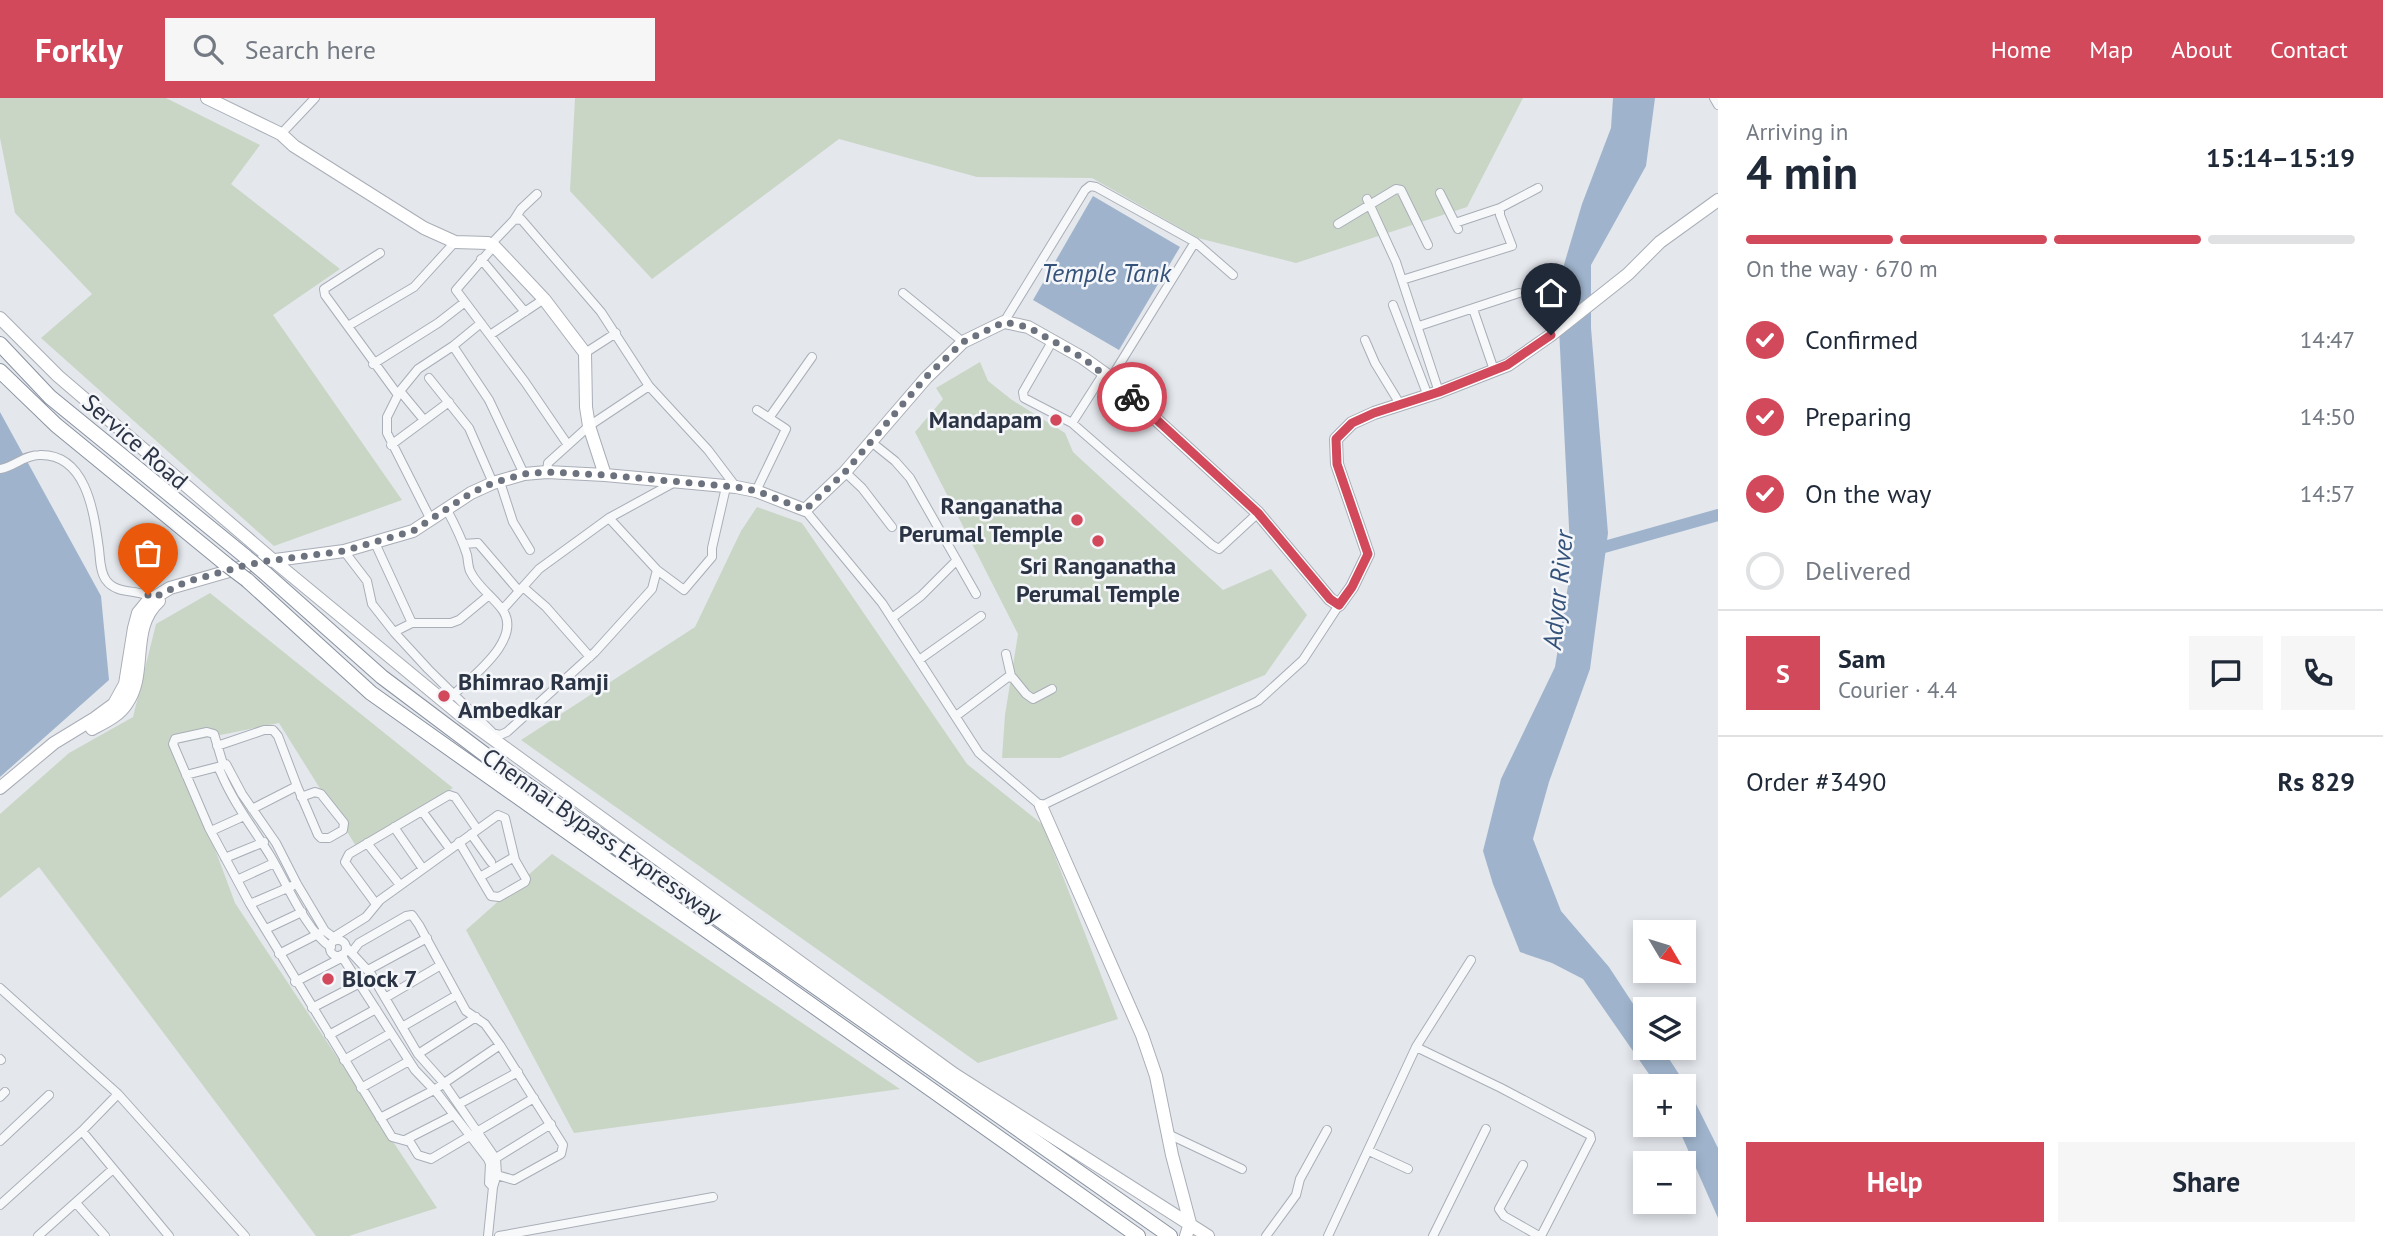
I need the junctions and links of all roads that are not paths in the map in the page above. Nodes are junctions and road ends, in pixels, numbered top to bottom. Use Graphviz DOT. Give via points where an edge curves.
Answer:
graph roads {
  1 [pos="207,98"];
  2 [pos="315,98"];
  3 [pos="1714,98"];
  4 [pos="1718,105"];
  5 [pos="281,134"];
  6 [pos="1538,188"];
  7 [pos="1440,193"];
  8 [pos="537,194"];
  9 [pos="1718,200"];
  10 [pos="1368,203"];
  11 [pos="1500,208"];
  12 [pos="514,220"];
  13 [pos="1338,224"];
  14 [pos="455,242"];
  15 [pos="1195,242"];
  16 [pos="492,245"];
  17 [pos="1428,246"];
  18 [pos="380,253"];
  19 [pos="481,259"];
  20 [pos="1233,275"];
  21 [pos="1402,280"];
  22 [pos="903,293"];
  23 [pos="1519,293"];
  24 [pos="544,299"];
  25 [pos="465,302"];
  26 [pos="1393,305"];
  27 [pos="1473,309"];
  28 [pos="526,312"];
  29 [pos="0,318"];
  30 [pos="1004,322"];
  31 [pos="481,323"];
  32 [pos="348,326"];
  33 [pos="1419,326"];
  34 [pos="616,333"];
  35 [pos="490,335"];
  36 [pos="1053,340"];
  37 [pos="1365,340"];
  38 [pos="963,342"];
  39 [pos="0,344"];
  40 [pos="453,345"];
  41 [pos="585,353"];
  42 [pos="812,357"];
  43 [pos="373,364"];
  44 [pos="1494,370"];
  45 [pos="0,371"];
  46 [pos="1107,375"];
  47 [pos="429,378"];
  48 [pos="649,386"];
  49 [pos="399,393"];
  50 [pos="1434,394"];
  51 [pos="449,402"];
  52 [pos="1400,404"];
  53 [pos="757,410"];
  54 [pos="769,418"];
  55 [pos="424,420"];
  56 [pos="1072,423"];
  57 [pos="589,426"];
  58 [pos="870,440"];
  59 [pos="391,445"];
  60 [pos="568,445"];
  61 [pos="0,469"];
  62 [pos="547,472"];
  63 [pos="845,472"];
  64 [pos="524,474"];
  65 [pos="605,475"];
  66 [pos="676,481"];
  67 [pos="496,482"];
  68 [pos="731,487"];
  69 [pos="757,491"];
  70 [pos="447,510"];
  71 [pos="805,510"];
  72 [pos="1258,513"];
  73 [pos="609,518"];
  74 [pos="431,520"];
  75 [pos="892,527"];
  76 [pos="375,543"];
  77 [pos="463,544"];
  78 [pos="530,550"];
  79 [pos="344,551"];
  80 [pos="274,561"];
  81 [pos="956,561"];
  82 [pos="657,570"];
  83 [pos="521,589"];
  84 [pos="976,594"];
  85 [pos="488,596"];
  86 [pos="155,600"];
  87 [pos="1339,605"];
  88 [pos="503,609"];
  89 [pos="981,616"];
  90 [pos="892,618"];
  91 [pos="412,623"];
  92 [pos="394,632"];
  93 [pos="1006,654"];
  94 [pos="590,657"];
  95 [pos="919,660"];
  96 [pos="1011,677"];
  97 [pos="1052,689"];
  98 [pos="449,699"];
  99 [pos="956,716"];
  100 [pos="218,746"];
  101 [pos="222,765"];
  102 [pos="186,775"];
  103 [pos="297,786"];
  104 [pos="0,788"];
  105 [pos="301,797"];
  106 [pos="0,798"];
  107 [pos="1041,806"];
  108 [pos="252,809"];
  109 [pos="422,811"];
  110 [pos="244,816"];
  111 [pos="394,827"];
  112 [pos="211,831"];
  113 [pos="474,831"];
  114 [pos="273,838"];
  115 [pos="459,842"];
  116 [pos="262,843"];
  117 [pos="367,843"];
  118 [pos="450,849"];
  119 [pos="514,857"];
  120 [pos="225,858"];
  121 [pos="491,862"];
  122 [pos="274,863"];
  123 [pos="423,869"];
  124 [pos="480,877"];
  125 [pos="237,880"];
  126 [pos="297,884"];
  127 [pos="400,885"];
  128 [pos="288,887"];
  129 [pos="250,904"];
  130 [pos="376,904"];
  131 [pos="303,912"];
  132 [pos="266,929"];
  133 [pos="325,931"];
  134 [pos="316,935"];
  135 [pos="427,938"];
  136 [pos="334,941"];
  137 [pos="345,953"];
  138 [pos="279,954"];
  139 [pos="1471,960"];
  140 [pos="441,965"];
  141 [pos="368,970"];
  142 [pos="295,982"];
  143 [pos="360,983"];
  144 [pos="2,992"];
  145 [pos="457,995"];
  146 [pos="384,998"];
  147 [pos="312,1008"];
  148 [pos="376,1009"];
  149 [pos="476,1017"];
  150 [pos="402,1027"];
  151 [pos="391,1033"];
  152 [pos="329,1035"];
  153 [pos="407,1036"];
  154 [pos="396,1042"];
  155 [pos="500,1045"];
  156 [pos="1416,1047"];
  157 [pos="418,1054"];
  158 [pos="344,1060"];
  159 [pos="409,1062"];
  160 [pos="518,1072"];
  161 [pos="950,1076"];
  162 [pos="443,1082"];
  163 [pos="361,1088"];
  164 [pos="434,1090"];
  165 [pos="118,1094"];
  166 [pos="49,1095"];
  167 [pos="534,1098"];
  168 [pos="459,1104"];
  169 [pos="997,1108"];
  170 [pos="454,1115"];
  171 [pos="380,1118"];
  172 [pos="551,1124"];
  173 [pos="1486,1129"];
  174 [pos="1327,1130"];
  175 [pos="82,1131"];
  176 [pos="474,1134"];
  177 [pos="1168,1134"];
  178 [pos="405,1140"];
  179 [pos="0,1141"];
  180 [pos="1369,1151"];
  181 [pos="496,1158"];
  182 [pos="1523,1165"];
  183 [pos="113,1169"];
  184 [pos="1242,1169"];
  185 [pos="1408,1169"];
  186 [pos="494,1174"];
  187 [pos="713,1197"];
  188 [pos="76,1203"];
  189 [pos="0,1205"];
  190 [pos="1190,1223"];
  191 [pos="1166,1233"];
  192 [pos="38,1236"];
  193 [pos="105,1236"];
  194 [pos="169,1236"];
  195 [pos="245,1236"];
  196 [pos="488,1236"];
  197 [pos="499,1236"];
  198 [pos="1138,1236"];
  199 [pos="1186,1236"];
  200 [pos="1208,1236"];
  201 [pos="1266,1236"];
  202 [pos="1328,1236"];
  203 [pos="1433,1236"];
  204 [pos="1540,1236"];
  1 -- 5 [label="main road"];
  2 -- 5 [label="street"];
  3 -- 4 [label="street"];
  5 -- 14 [label="main road" via="424,228"];
  6 -- 11 [label="street"];
  7 -- 11 [label="street" via="1456,226"];
  8 -- 12 [label="street"];
  9 -- 44 [label="main road" via="1660,242 1628,274 1551,335"];
  10 -- 13 [label="street"];
  10 -- 17 [label="street" via="1401,190"];
  10 -- 21 [label="street"];
  11 -- 21 [label="street" via="1512,246"];
  12 -- 16 [label="street"];
  12 -- 34 [label="street" via="521,219"];
  14 -- 16 [label="main road"];
  14 -- 32 [label="street" via="414,287"];
  15 -- 20 [label="street"];
  15 -- 30 [label="street" via="1090,187"];
  15 -- 46 [label="street"];
  16 -- 19 [label="street"];
  16 -- 24 [label="main road"];
  18 -- 32 [label="street" via="324,289"];
  19 -- 25 [label="street" via="456,290"];
  19 -- 28 [label="street"];
  21 -- 33 [label="street"];
  22 -- 38 [label="street"];
  23 -- 27 [label="street"];
  24 -- 28 [label="street"];
  24 -- 41 [label="main road"];
  25 -- 31 [label="street"];
  25 -- 43 [label="street"];
  26 -- 50 [label="street"];
  27 -- 33 [label="street"];
  27 -- 44 [label="street"];
  28 -- 35 [label="street"];
  29 -- 80 [label="main road, Service Road" via="58,376"];
  30 -- 36 [label="main road" via="1028,327"];
  30 -- 38 [label="main road"];
  31 -- 35 [label="street"];
  31 -- 40 [label="street"];
  32 -- 43 [label="street"];
  33 -- 50 [label="street"];
  34 -- 41 [label="street"];
  34 -- 48 [label="street"];
  35 -- 60 [label="street"];
  36 -- 46 [label="main road"];
  36 -- 56 [label="street" via="1022,394"];
  37 -- 52 [label="street"];
  38 -- 58 [label="main road"];
  39 -- 161 [label="highway, Chennai Bypass Expressway, bridge" via="50,397 265,573 382,677 495,762"];
  40 -- 49 [label="street" via="418,369"];
  40 -- 64 [label="street" via="489,400"];
  41 -- 57 [label="main road"];
  42 -- 54 [label="street"];
  43 -- 49 [label="street"];
  44 -- 50 [label="main road"];
  45 -- 198 [label="highway, Chennai Bypass Expressway, bridge" via="56,425 247,580 371,693"];
  46 -- 56 [label="street"];
  46 -- 72 [label="main road"];
  47 -- 51 [label="street"];
  48 -- 57 [label="street"];
  48 -- 68 [label="street" via="708,450"];
  49 -- 55 [label="street"];
  49 -- 59 [label="street" via="387,417"];
  50 -- 52 [label="main road"];
  51 -- 55 [label="street"];
  51 -- 67 [label="street" via="469,428"];
  52 -- 87 [label="main road" via="1352,423 1336,439 1337,464 1368,554"];
  53 -- 54 [label="street"];
  54 -- 69 [label="street" via="786,429"];
  55 -- 59 [label="street"];
  56 -- 72 [label="street" via="1219,549"];
  57 -- 60 [label="street"];
  57 -- 65 [label="main road"];
  58 -- 63 [label="main road"];
  58 -- 81 [label="street" via="910,478"];
  59 -- 74 [label="street"];
  60 -- 62 [label="street" via="548,463"];
  61 -- 86 [label="street" via="36,454 56,456 70,465 86,491 107,582"];
  62 -- 64 [label="main road"];
  62 -- 65 [label="main road"];
  63 -- 71 [label="main road"];
  63 -- 75 [label="street"];
  64 -- 67 [label="main road"];
  65 -- 66 [label="main road"];
  66 -- 68 [label="main road"];
  66 -- 73 [label="street"];
  67 -- 70 [label="main road"];
  67 -- 78 [label="street"];
  68 -- 69 [label="main road"];
  68 -- 82 [label="street" via="712,557 687,588 681,589"];
  69 -- 71 [label="main road"];
  70 -- 74 [label="main road"];
  70 -- 77 [label="street"];
  71 -- 90 [label="street"];
  72 -- 87 [label="main road"];
  73 -- 82 [label="street"];
  73 -- 83 [label="street" via="539,569"];
  74 -- 76 [label="main road"];
  76 -- 79 [label="main road"];
  76 -- 91 [label="street"];
  77 -- 83 [label="street" via="478,543"];
  77 -- 85 [label="street" via="469,569"];
  79 -- 80 [label="main road"];
  79 -- 92 [label="street" via="367,581 372,604"];
  80 -- 86 [label="main road"];
  80 -- 98 [label="main road, Service Road"];
  81 -- 84 [label="street"];
  81 -- 90 [label="street"];
  82 -- 94 [label="street" via="652,589"];
  83 -- 88 [label="street"];
  83 -- 94 [label="street" via="546,607"];
  85 -- 88 [label="street"];
  85 -- 91 [label="street" via="452,623"];
  86 -- 104 [label="main road" via="142,607 135,620 125,684 114,704 54,743"];
  86 -- 106 [label="main road" via="144,623 135,685 125,706 68,743"];
  87 -- 107 [label="street" via="1303,660 1258,701"];
  88 -- 98 [label="street" via="509,626 505,641"];
  89 -- 95 [label="street"];
  90 -- 95 [label="street"];
  91 -- 92 [label="street"];
  92 -- 98 [label="street"];
  93 -- 96 [label="street"];
  94 -- 98 [label="street" via="499,735"];
  95 -- 99 [label="street"];
  96 -- 97 [label="street" via="1033,699"];
  96 -- 99 [label="street"];
  98 -- 161 [label="main road, Service Road"];
  99 -- 107 [label="street" via="979,753"];
  100 -- 101 [label="street"];
  100 -- 102 [label="street" via="214,734 207,732 175,739"];
  100 -- 103 [label="street" via="273,730"];
  101 -- 102 [label="street"];
  101 -- 108 [label="street" via="226,764"];
  101 -- 110 [label="street" via="219,769 226,787"];
  102 -- 112 [label="street"];
  103 -- 105 [label="street"];
  103 -- 108 [label="street"];
  105 -- 105 [label="street" via="321,838 343,830 344,822 321,794"];
  107 -- 177 [label="main road" via="1136,1019 1156,1076"];
  108 -- 114 [label="street"];
  109 -- 111 [label="street"];
  109 -- 113 [label="street" via="452,795"];
  109 -- 118 [label="street"];
  110 -- 112 [label="street"];
  110 -- 116 [label="street"];
  111 -- 117 [label="street"];
  111 -- 123 [label="street"];
  112 -- 120 [label="street"];
  113 -- 115 [label="street"];
  113 -- 119 [label="street" via="502,815"];
  113 -- 121 [label="street"];
  114 -- 116 [label="street"];
  114 -- 126 [label="street"];
  115 -- 118 [label="street"];
  115 -- 124 [label="street"];
  116 -- 120 [label="street"];
  116 -- 122 [label="street"];
  117 -- 127 [label="street"];
  117 -- 130 [label="street" via="349,853 345,862"];
  118 -- 123 [label="street"];
  119 -- 124 [label="street"];
  119 -- 124 [label="street" via="526,879 522,884 494,897"];
  120 -- 125 [label="street"];
  122 -- 125 [label="street"];
  122 -- 128 [label="street"];
  123 -- 127 [label="street"];
  125 -- 129 [label="street"];
  126 -- 128 [label="street"];
  126 -- 133 [label="street"];
  127 -- 130 [label="street"];
  128 -- 129 [label="street"];
  128 -- 131 [label="street"];
  129 -- 132 [label="street"];
  130 -- 136 [label="street"];
  131 -- 132 [label="street"];
  131 -- 134 [label="street"];
  132 -- 138 [label="street"];
  133 -- 134 [label="street"];
  133 -- 136 [label="street"];
  134 -- 136 [label="street"];
  134 -- 138 [label="street"];
  135 -- 137 [label="street" via="409,915"];
  135 -- 140 [label="street"];
  135 -- 141 [label="street"];
  136 -- 137 [label="street" via="344,942"];
  136 -- 137 [label="street" via="334,954"];
  137 -- 141 [label="street"];
  137 -- 142 [label="street"];
  137 -- 143 [label="street"];
  138 -- 142 [label="street"];
  139 -- 156 [label="street"];
  140 -- 145 [label="street"];
  140 -- 146 [label="street"];
  141 -- 146 [label="street"];
  142 -- 147 [label="street"];
  143 -- 147 [label="street"];
  143 -- 148 [label="street"];
  144 -- 165 [label="street"];
  145 -- 149 [label="street" via="468,1014"];
  145 -- 150 [label="street"];
  146 -- 150 [label="street"];
  147 -- 152 [label="street"];
  148 -- 151 [label="street"];
  148 -- 152 [label="street"];
  149 -- 155 [label="street"];
  149 -- 157 [label="street"];
  150 -- 153 [label="street"];
  151 -- 154 [label="street"];
  151 -- 158 [label="street"];
  152 -- 158 [label="street"];
  153 -- 154 [label="street"];
  153 -- 157 [label="street"];
  154 -- 159 [label="street"];
  155 -- 160 [label="street"];
  155 -- 162 [label="street"];
  156 -- 180 [label="street"];
  156 -- 204 [label="street" via="1590,1135"];
  157 -- 162 [label="street"];
  158 -- 163 [label="street"];
  159 -- 163 [label="street"];
  159 -- 164 [label="street"];
  160 -- 167 [label="street"];
  160 -- 168 [label="street"];
  161 -- 169 [label="highway, Chennai Bypass Expressway"];
  162 -- 164 [label="street"];
  162 -- 168 [label="street"];
  163 -- 171 [label="street"];
  164 -- 170 [label="street"];
  164 -- 171 [label="street"];
  165 -- 175 [label="street"];
  165 -- 195 [label="street"];
  166 -- 179 [label="street"];
  167 -- 172 [label="street"];
  167 -- 176 [label="street"];
  168 -- 176 [label="street"];
  169 -- 190 [label="main road"];
  169 -- 191 [label="highway, Chennai Bypass Expressway"];
  170 -- 176 [label="street"];
  170 -- 178 [label="street"];
  171 -- 178 [label="street" via="392,1137"];
  172 -- 181 [label="street"];
  172 -- 186 [label="street" via="563,1144 561,1154 520,1178 509,1180"];
  173 -- 203 [label="street"];
  174 -- 201 [label="street" via="1296,1195"];
  175 -- 183 [label="street"];
  175 -- 189 [label="street"];
  176 -- 178 [label="street" via="429,1160"];
  176 -- 181 [label="street"];
  176 -- 186 [label="street"];
  177 -- 184 [label="street"];
  177 -- 190 [label="main road"];
  180 -- 185 [label="street"];
  180 -- 202 [label="street"];
  181 -- 186 [label="street"];
  182 -- 204 [label="street" via="1499,1209"];
  183 -- 188 [label="street"];
  183 -- 194 [label="street"];
  186 -- 196 [label="street" via="489,1183"];
  187 -- 197 [label="street"];
  188 -- 192 [label="street"];
  188 -- 193 [label="street"];
  190 -- 199 [label="main road"];
  190 -- 200 [label="main road"];
}
